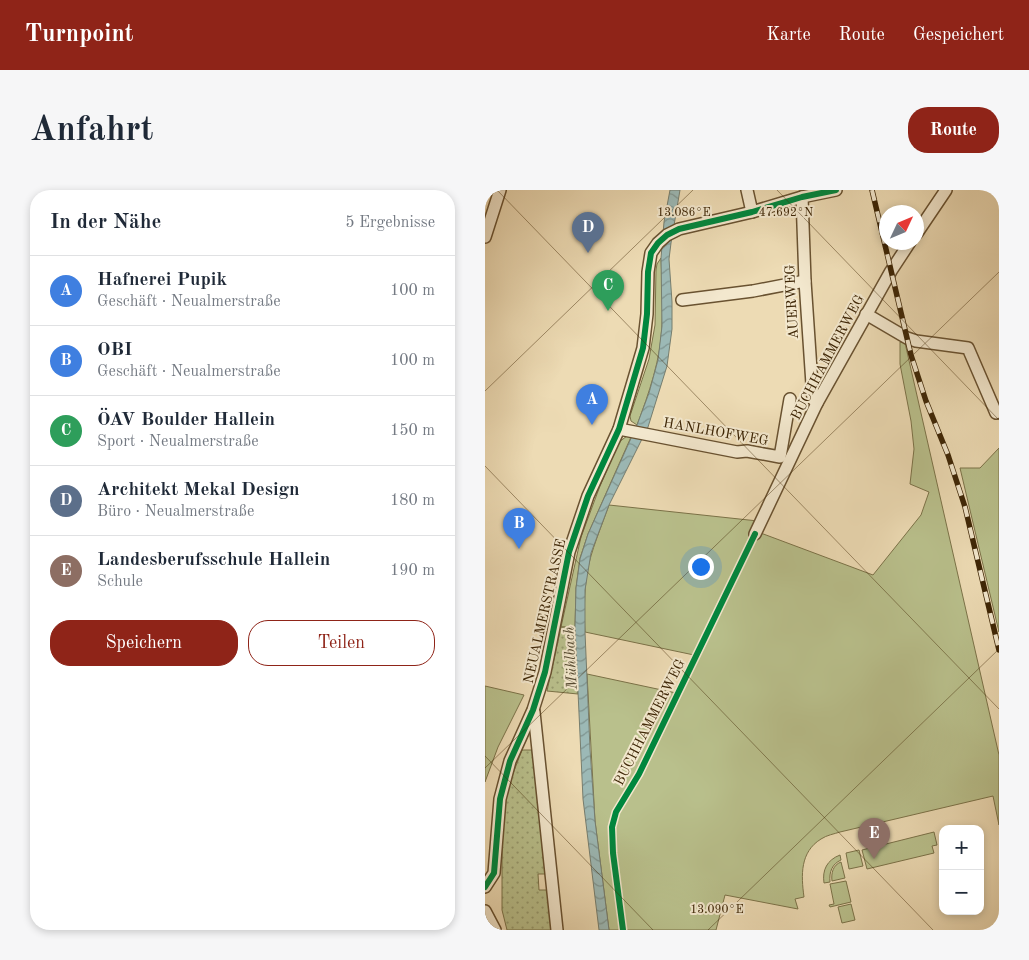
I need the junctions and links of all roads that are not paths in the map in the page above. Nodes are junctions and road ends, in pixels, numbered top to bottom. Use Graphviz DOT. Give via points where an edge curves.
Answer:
graph roads {
  1 [pos="500,190"];
  2 [pos="747,190"];
  3 [pos="836,190"];
  4 [pos="946,190"];
  5 [pos="802,197"];
  6 [pos="752,212"];
  7 [pos="924,223"];
  8 [pos="485,237"];
  9 [pos="905,250"];
  10 [pos="805,281"];
  11 [pos="681,300"];
  12 [pos="866,314"];
  13 [pos="790,399"];
  14 [pos="817,403"];
  15 [pos="996,413"];
  16 [pos="786,422"];
  17 [pos="806,426"];
  18 [pos="624,430"];
  19 [pos="755,534"];
  20 [pos="533,710"];
  21 [pos="485,887"];
  22 [pos="485,911"];
  23 [pos="495,930"];
  24 [pos="557,930"];
  1 -- 8 [label="street"];
  2 -- 6 [label="street"];
  3 -- 5 [label="street"];
  4 -- 7 [label="street"];
  5 -- 6 [label="street"];
  5 -- 10 [label="street, AUERWEG"];
  6 -- 18 [label="street, NEUALMERSTRASSE" via="689,226 667,235 651,253 643,348"];
  9 -- 12 [label="street, BUCHHAMMERWEG"];
  10 -- 11 [label="street"];
  10 -- 14 [label="street, AUERWEG" via="813,399"];
  12 -- 14 [label="street, BUCHHAMMERWEG"];
  12 -- 15 [label="street" via="907,338 968,348"];
  13 -- 16 [label="street, HANLHOFWEG"];
  14 -- 17 [label="street, BUCHHAMMERWEG"];
  16 -- 17 [label="street"];
  16 -- 18 [label="street, HANLHOFWEG" via="780,457"];
  17 -- 19 [label="street, BUCHHAMMERWEG"];
  18 -- 20 [label="street, NEUALMERSTRASSE" via="597,473 577,526 545,672"];
  20 -- 21 [label="street, NEUALMERSTRASSE" via="510,761 500,799 494,873"];
  20 -- 24 [label="street, NEUALMERSTRASSE"];
  22 -- 23 [label="street"];
}
